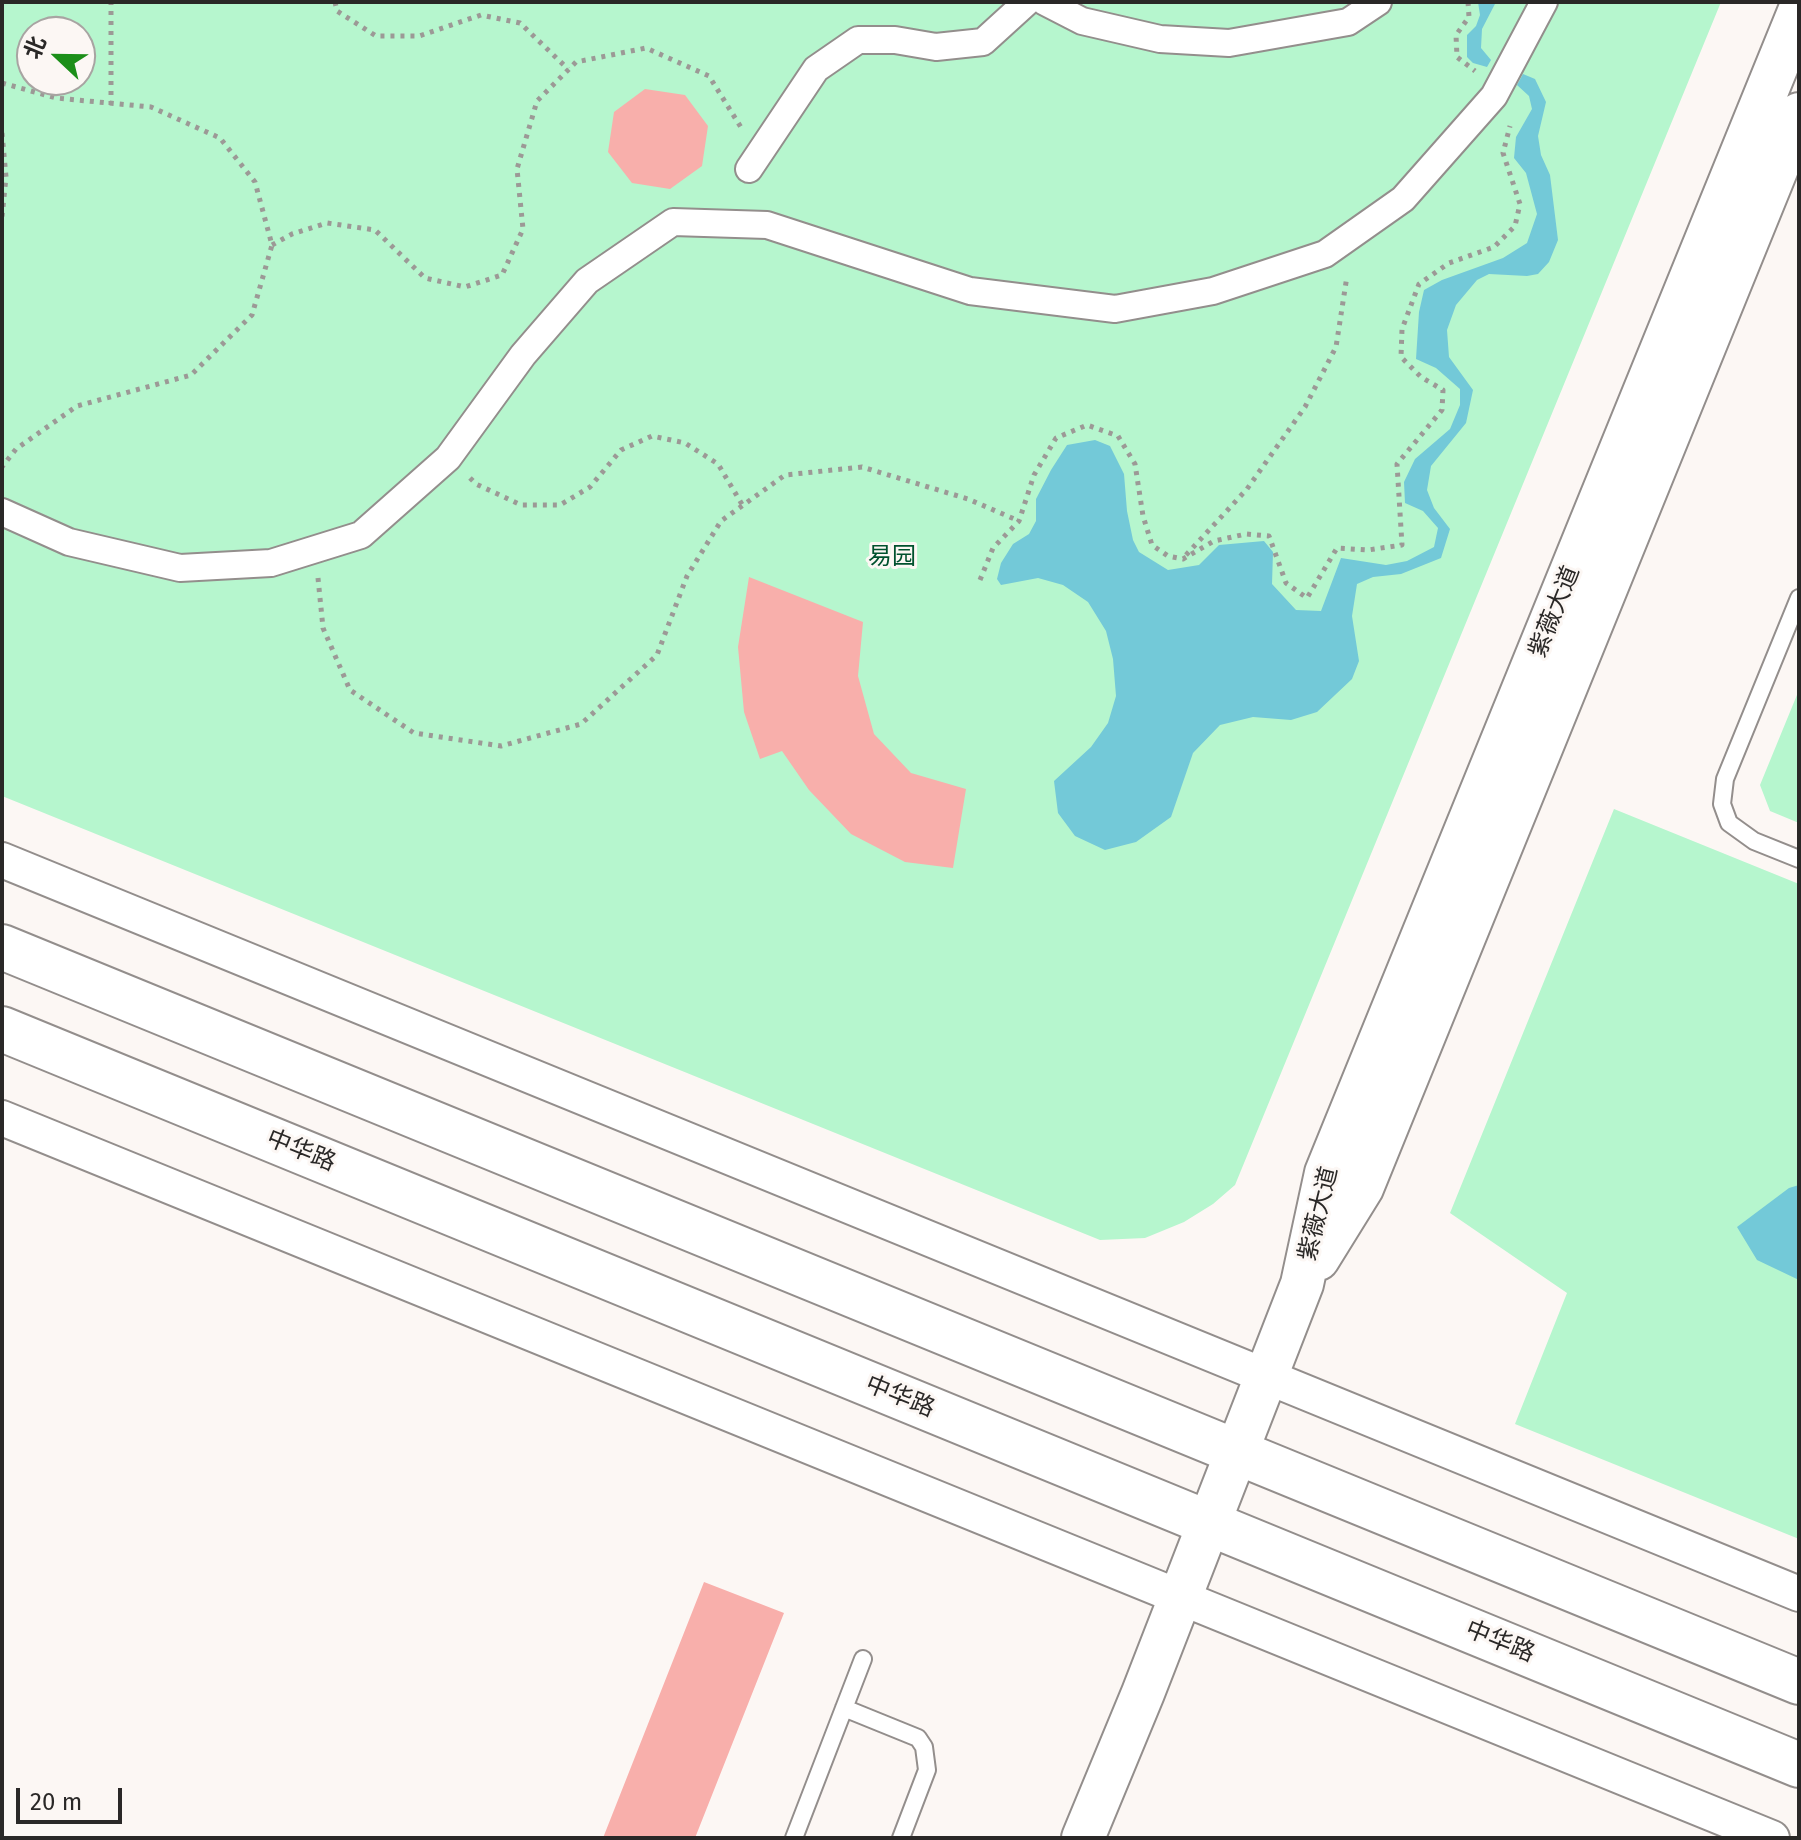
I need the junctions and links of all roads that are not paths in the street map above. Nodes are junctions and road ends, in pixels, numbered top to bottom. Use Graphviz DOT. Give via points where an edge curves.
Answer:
graph roads {
  1 [pos="1027,2"];
  2 [pos="1045,2"];
  3 [pos="1378,2"];
  4 [pos="1544,2"];
  5 [pos="1799,12"];
  6 [pos="1799,114"];
  7 [pos="749,169"];
  8 [pos="2,512"];
  9 [pos="1799,598"];
  10 [pos="1799,859"];
  11 [pos="2,860"];
  12 [pos="2,947"];
  13 [pos="2,1029"];
  14 [pos="2,1118"];
  15 [pos="1302,1284"];
  16 [pos="1266,1376"];
  17 [pos="1237,1452"];
  18 [pos="1209,1523"];
  19 [pos="1799,1594"];
  20 [pos="1180,1597"];
  21 [pos="863,1659"];
  22 [pos="1799,1682"];
  23 [pos="844,1708"];
  24 [pos="1799,1765"];
  25 [pos="794,1838"];
  26 [pos="901,1838"];
  27 [pos="1083,1838"];
  28 [pos="1772,1838"];
  1 -- 7 [label="street" via="983,42 936,47 858,40 816,69"];
  2 -- 3 [label="street" via="1082,21 1160,39 1229,43 1348,22"];
  4 -- 8 [label="street" via="1494,96 1403,199 1325,254 1213,291 1115,309 970,291 767,225 673,222 587,281 523,355 448,458 361,535 271,563 180,568 69,542"];
  5 -- 15 [label="street, 紫薇大道" via="1326,1173"];
  6 -- 15 [label="street, 紫薇大道" via="1362,1188"];
  9 -- 10 [label="lane" via="1725,779 1722,804 1729,823 1754,841"];
  11 -- 16 [label="street"];
  12 -- 17 [label="highway"];
  13 -- 18 [label="highway, 中华路"];
  14 -- 20 [label="street"];
  15 -- 16 [label="street"];
  16 -- 17 [label="street"];
  16 -- 19 [label="street"];
  17 -- 18 [label="street"];
  17 -- 22 [label="highway"];
  18 -- 20 [label="street"];
  18 -- 24 [label="highway, 中华路"];
  20 -- 27 [label="street"];
  20 -- 28 [label="street"];
  21 -- 23 [label="lane"];
  23 -- 25 [label="lane"];
  23 -- 26 [label="lane" via="918,1738 924,1747 927,1770"];
}
